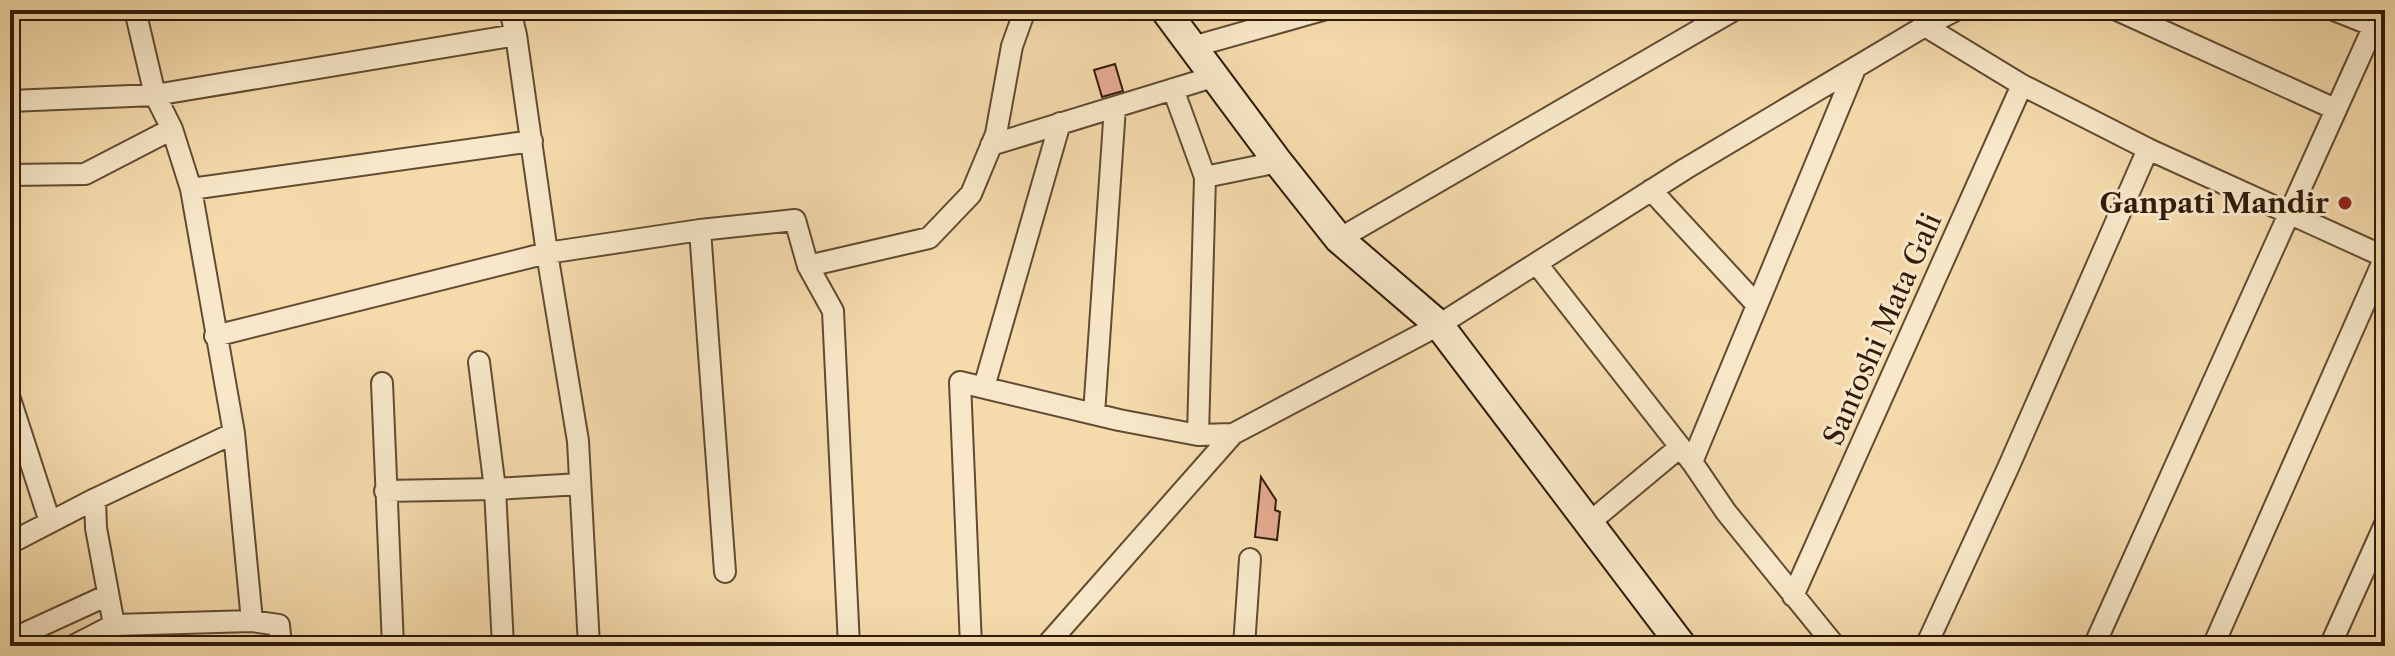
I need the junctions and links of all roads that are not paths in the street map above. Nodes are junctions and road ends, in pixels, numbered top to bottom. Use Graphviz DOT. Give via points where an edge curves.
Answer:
graph roads {
  1 [pos="135,10"];
  2 [pos="510,10"];
  3 [pos="1025,10"];
  4 [pos="1165,10"];
  5 [pos="1323,10"];
  6 [pos="1734,10"];
  7 [pos="1956,10"];
  8 [pos="2117,10"];
  9 [pos="2334,10"];
  10 [pos="1924,18"];
  11 [pos="2378,18"];
  12 [pos="1259,19"];
  13 [pos="516,35"];
  14 [pos="1192,47"];
  15 [pos="1855,69"];
  16 [pos="1216,76"];
  17 [pos="2022,85"];
  18 [pos="1173,89"];
  19 [pos="155,95"];
  20 [pos="10,101"];
  21 [pos="1115,107"];
  22 [pos="2335,109"];
  23 [pos="1060,123"];
  24 [pos="172,129"];
  25 [pos="532,141"];
  26 [pos="991,145"];
  27 [pos="2148,149"];
  28 [pos="1278,162"];
  29 [pos="10,175"];
  30 [pos="1205,177"];
  31 [pos="191,189"];
  32 [pos="1651,190"];
  33 [pos="2289,213"];
  34 [pos="700,230"];
  35 [pos="1339,239"];
  36 [pos="547,253"];
  37 [pos="2385,257"];
  38 [pos="1537,264"];
  39 [pos="808,266"];
  40 [pos="1757,305"];
  41 [pos="1439,325"];
  42 [pos="215,336"];
  43 [pos="479,362"];
  44 [pos="382,383"];
  45 [pos="984,387"];
  46 [pos="10,399"];
  47 [pos="1094,414"];
  48 [pos="234,433"];
  49 [pos="1233,434"];
  50 [pos="1198,435"];
  51 [pos="1686,454"];
  52 [pos="580,484"];
  53 [pos="495,489"];
  54 [pos="385,491"];
  55 [pos="95,499"];
  56 [pos="50,522"];
  57 [pos="1590,522"];
  58 [pos="2385,524"];
  59 [pos="10,543"];
  60 [pos="1250,559"];
  61 [pos="725,572"];
  62 [pos="108,595"];
  63 [pos="1793,596"];
  64 [pos="252,621"];
  65 [pos="114,625"];
  66 [pos="10,640"];
  67 [pos="73,646"];
  68 [pos="281,646"];
  69 [pos="393,646"];
  70 [pos="503,646"];
  71 [pos="589,646"];
  72 [pos="849,646"];
  73 [pos="971,646"];
  74 [pos="1046,646"];
  75 [pos="1244,646"];
  76 [pos="1682,646"];
  77 [pos="1835,646"];
  78 [pos="1926,646"];
  79 [pos="2094,646"];
  80 [pos="2213,646"];
  81 [pos="2330,646"];
  1 -- 19 [label="street"];
  2 -- 13 [label="street"];
  3 -- 26 [label="street"];
  4 -- 14 [label="street"];
  5 -- 12 [label="street"];
  6 -- 35 [label="street"];
  7 -- 10 [label="street"];
  8 -- 22 [label="street"];
  9 -- 11 [label="street"];
  10 -- 15 [label="street"];
  10 -- 17 [label="street"];
  11 -- 22 [label="street"];
  12 -- 14 [label="street"];
  13 -- 19 [label="street"];
  13 -- 25 [label="street"];
  14 -- 16 [label="street"];
  15 -- 32 [label="street"];
  15 -- 40 [label="street"];
  16 -- 18 [label="street"];
  16 -- 28 [label="street"];
  17 -- 27 [label="street"];
  17 -- 63 [label="street, Santoshi Mata Gali"];
  18 -- 21 [label="street"];
  18 -- 30 [label="street"];
  19 -- 20 [label="street"];
  19 -- 24 [label="street"];
  21 -- 23 [label="street"];
  21 -- 47 [label="street"];
  22 -- 33 [label="street"];
  23 -- 26 [label="street"];
  23 -- 45 [label="street"];
  24 -- 29 [label="street" via="85,174"];
  24 -- 31 [label="street"];
  25 -- 31 [label="street"];
  25 -- 36 [label="street"];
  26 -- 39 [label="street" via="971,194 929,238"];
  27 -- 33 [label="street"];
  27 -- 78 [label="street"];
  28 -- 30 [label="street"];
  28 -- 35 [label="street"];
  30 -- 50 [label="street"];
  31 -- 42 [label="street"];
  32 -- 38 [label="street"];
  32 -- 40 [label="street"];
  33 -- 37 [label="street"];
  33 -- 79 [label="street"];
  34 -- 36 [label="street"];
  34 -- 39 [label="street" via="795,220"];
  34 -- 61 [label="street"];
  35 -- 41 [label="street"];
  36 -- 42 [label="street"];
  36 -- 52 [label="street" via="578,441"];
  37 -- 80 [label="street"];
  38 -- 41 [label="street"];
  38 -- 51 [label="street"];
  39 -- 72 [label="street" via="833,311"];
  40 -- 51 [label="street"];
  41 -- 49 [label="street"];
  41 -- 57 [label="street"];
  42 -- 48 [label="street"];
  43 -- 53 [label="street"];
  44 -- 54 [label="street"];
  45 -- 47 [label="street"];
  45 -- 73 [label="street" via="960,382"];
  46 -- 56 [label="street"];
  47 -- 50 [label="street"];
  48 -- 55 [label="street"];
  48 -- 64 [label="street"];
  49 -- 50 [label="street"];
  49 -- 74 [label="street"];
  51 -- 57 [label="street"];
  51 -- 63 [label="street"];
  52 -- 53 [label="street"];
  52 -- 71 [label="street"];
  53 -- 54 [label="street"];
  53 -- 70 [label="street"];
  54 -- 69 [label="street"];
  55 -- 56 [label="street"];
  55 -- 62 [label="street"];
  56 -- 59 [label="street"];
  57 -- 76 [label="street"];
  58 -- 81 [label="street"];
  60 -- 75 [label="street"];
  62 -- 65 [label="street"];
  62 -- 66 [label="street"];
  63 -- 77 [label="street"];
  64 -- 65 [label="street"];
  64 -- 68 [label="street" via="279,625"];
  65 -- 67 [label="street"];
}
